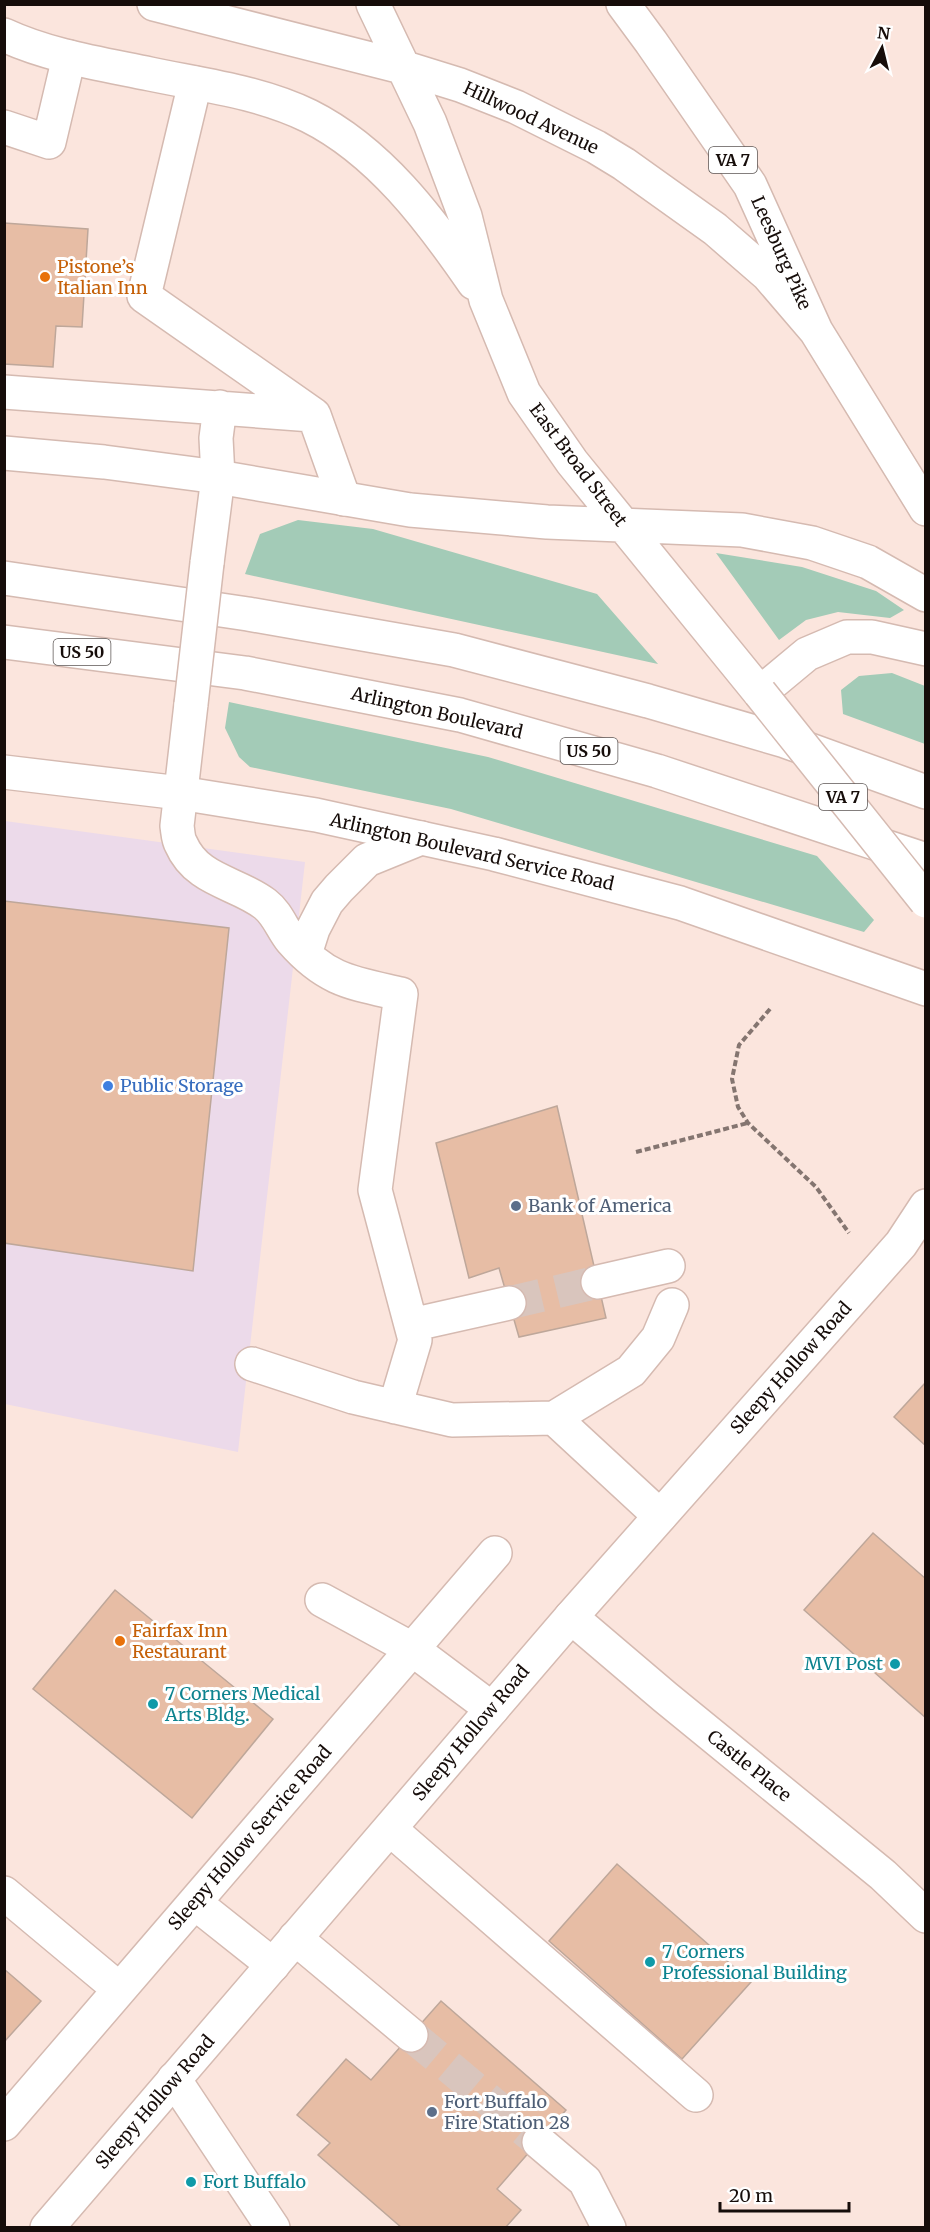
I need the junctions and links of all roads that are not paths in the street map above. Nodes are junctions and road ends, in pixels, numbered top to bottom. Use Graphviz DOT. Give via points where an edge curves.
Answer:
graph roads {
  1 [pos="154,4"];
  2 [pos="373,4"];
  3 [pos="623,4"];
  4 [pos="4,35"];
  5 [pos="69,57"];
  6 [pos="402,67"];
  7 [pos="195,83"];
  8 [pos="4,127"];
  9 [pos="486,300"];
  10 [pos="816,331"];
  11 [pos="4,392"];
  12 [pos="220,407"];
  13 [pos="314,415"];
  14 [pos="4,453"];
  15 [pos="218,477"];
  16 [pos="344,499"];
  17 [pos="926,509"];
  18 [pos="623,524"];
  19 [pos="4,578"];
  20 [pos="926,595"];
  21 [pos="4,642"];
  22 [pos="926,649"];
  23 [pos="760,693"];
  24 [pos="4,772"];
  25 [pos="926,792"];
  26 [pos="180,793"];
  27 [pos="421,838"];
  28 [pos="926,860"];
  29 [pos="926,901"];
  30 [pos="305,954"];
  31 [pos="926,989"];
  32 [pos="926,1206"];
  33 [pos="913,1238"];
  34 [pos="668,1266"];
  35 [pos="598,1282"];
  36 [pos="509,1303"];
  37 [pos="672,1305"];
  38 [pos="411,1325"];
  39 [pos="252,1364"];
  40 [pos="395,1407"];
  41 [pos="554,1418"];
  42 [pos="660,1516"];
  43 [pos="495,1553"];
  44 [pos="322,1600"];
  45 [pos="571,1617"];
  46 [pos="412,1649"];
  47 [pos="492,1710"];
  48 [pos="390,1829"];
  49 [pos="4,1893"];
  50 [pos="195,1903"];
  51 [pos="926,1916"];
  52 [pos="295,1938"];
  53 [pos="273,1965"];
  54 [pos="119,1989"];
  55 [pos="411,2035"];
  56 [pos="174,2079"];
  57 [pos="696,2095"];
  58 [pos="4,2124"];
  59 [pos="539,2142"];
  60 [pos="47,2228"];
  61 [pos="273,2228"];
  62 [pos="609,2228"];
  1 -- 6 [label="main road, Hillwood Avenue"];
  2 -- 6 [label="main road, East Broad Street / VA 7"];
  3 -- 10 [label="main road, Leesburg Pike / VA 7" via="750,185"];
  4 -- 5 [label="main road"];
  5 -- 7 [label="main road"];
  5 -- 8 [label="main road" via="49,142"];
  6 -- 9 [label="main road, East Broad Street / VA 7" via="430,123 465,216"];
  6 -- 10 [label="main road, Hillwood Avenue" via="516,107 624,164 715,229 760,268"];
  7 -- 9 [label="main road" via="250,94 308,115 348,140 381,168 438,230"];
  7 -- 13 [label="main road" via="144,296"];
  9 -- 18 [label="main road, East Broad Street / VA 7" via="524,393 572,462"];
  10 -- 17 [label="main road, Leesburg Pike / VA 7"];
  11 -- 12 [label="main road"];
  12 -- 13 [label="main road"];
  12 -- 15 [label="main road" via="216,438"];
  13 -- 16 [label="main road"];
  14 -- 15 [label="main road"];
  15 -- 16 [label="main road"];
  15 -- 26 [label="main road, bridge"];
  16 -- 18 [label="main road" via="410,510"];
  18 -- 20 [label="main road" via="742,530 812,543 868,562"];
  18 -- 23 [label="main road, East Broad Street / VA 7"];
  19 -- 25 [label="main road" via="248,614 454,650 774,738"];
  21 -- 28 [label="main road, Arlington Boulevard / US 50" via="245,673 460,715 657,771"];
  22 -- 23 [label="main road" via="872,637 847,637 807,654"];
  23 -- 29 [label="main road, VA 7, bridge"];
  24 -- 26 [label="main road, Arlington Boulevard Service Road"];
  26 -- 27 [label="main road, Arlington Boulevard Service Road" via="316,815"];
  26 -- 30 [label="main road" via="177,826 180,843 192,864 251,893 269,907"];
  27 -- 30 [label="main road" via="367,860 360,867 327,902"];
  27 -- 31 [label="main road, Arlington Boulevard Service Road" via="680,903"];
  30 -- 38 [label="main road" via="341,980 401,994 375,1190"];
  32 -- 33 [label="main road, Sleepy Hollow Road"];
  33 -- 42 [label="main road, Sleepy Hollow Road"];
  34 -- 35 [label="main road"];
  36 -- 38 [label="main road"];
  37 -- 41 [label="main road" via="658,1338 631,1371"];
  38 -- 40 [label="main road" via="415,1340"];
  39 -- 40 [label="main road"];
  40 -- 41 [label="main road" via="452,1420"];
  41 -- 42 [label="main road"];
  42 -- 45 [label="main road, Sleepy Hollow Road"];
  43 -- 46 [label="main road, Sleepy Hollow Service Road"];
  44 -- 46 [label="main road"];
  45 -- 47 [label="main road, Sleepy Hollow Road"];
  45 -- 51 [label="main road, Castle Place" via="883,1875"];
  46 -- 47 [label="main road"];
  46 -- 50 [label="main road, Sleepy Hollow Service Road"];
  47 -- 48 [label="main road, Sleepy Hollow Road"];
  48 -- 52 [label="main road, Sleepy Hollow Road"];
  48 -- 57 [label="main road"];
  49 -- 54 [label="main road"];
  50 -- 53 [label="main road"];
  50 -- 54 [label="main road, Sleepy Hollow Service Road"];
  52 -- 53 [label="main road, Sleepy Hollow Road"];
  52 -- 55 [label="main road"];
  53 -- 56 [label="main road, Sleepy Hollow Road"];
  54 -- 58 [label="main road, Sleepy Hollow Service Road"];
  56 -- 60 [label="main road, Sleepy Hollow Road"];
  56 -- 61 [label="main road"];
  59 -- 62 [label="main road" via="585,2181"];
}
